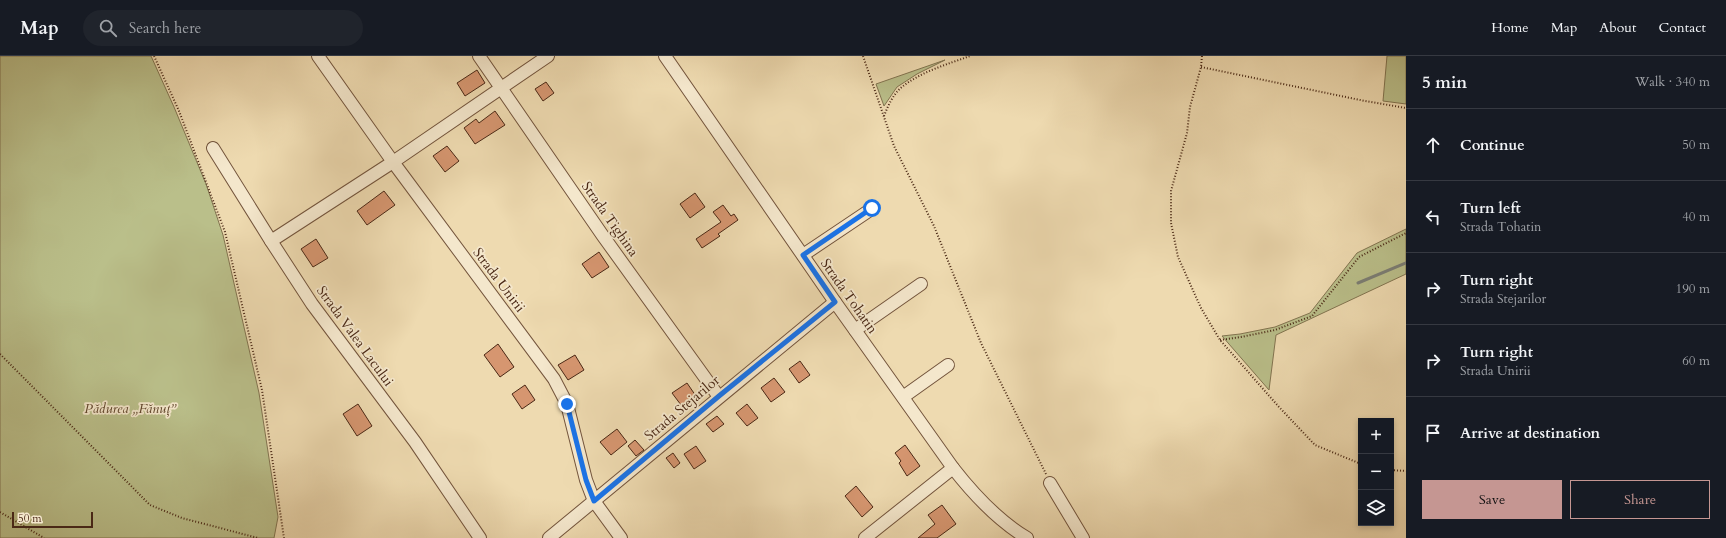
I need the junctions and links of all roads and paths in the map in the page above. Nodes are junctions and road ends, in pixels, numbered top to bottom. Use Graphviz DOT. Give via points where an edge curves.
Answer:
graph roads {
  1 [pos="154,56"];
  2 [pos="318,56"];
  3 [pos="479,56"];
  4 [pos="548,56"];
  5 [pos="665,56"];
  6 [pos="863,56"];
  7 [pos="970,56"];
  8 [pos="1202,56"];
  9 [pos="1201,67"];
  10 [pos="501,87"];
  11 [pos="1406,108"];
  12 [pos="884,116"];
  13 [pos="213,148"];
  14 [pos="393,162"];
  15 [pos="872,208"];
  16 [pos="1406,233"];
  17 [pos="270,241"];
  18 [pos="803,255"];
  19 [pos="921,284"];
  20 [pos="835,302"];
  21 [pos="855,330"];
  22 [pos="1220,340"];
  23 [pos="0,354"];
  24 [pos="948,366"];
  25 [pos="719,396"];
  26 [pos="903,397"];
  27 [pos="1358,463"];
  28 [pos="953,468"];
  29 [pos="1394,470"];
  30 [pos="1406,471"];
  31 [pos="1050,483"];
  32 [pos="594,501"];
  33 [pos="0,512"];
  34 [pos="44,538"];
  35 [pos="258,538"];
  36 [pos="284,538"];
  37 [pos="480,538"];
  38 [pos="549,538"];
  39 [pos="621,538"];
  40 [pos="865,538"];
  41 [pos="1026,538"];
  42 [pos="1083,538"];
  1 -- 36 [label="path" via="179,111 225,232 262,390"];
  2 -- 14 [label="street, Strada Unirii"];
  3 -- 10 [label="street, Strada Tighina"];
  4 -- 10 [label="street"];
  5 -- 18 [label="street, Strada Tohatin"];
  6 -- 12 [label="path"];
  7 -- 12 [label="path" via="918,77 902,87 890,102"];
  8 -- 9 [label="path"];
  9 -- 11 [label="path"];
  9 -- 22 [label="path" via="1171,191 1171,223 1178,256 1201,308"];
  10 -- 14 [label="street"];
  10 -- 25 [label="street, Strada Tighina" via="603,236"];
  12 -- 31 [label="path" via="894,146 934,226 981,343"];
  13 -- 17 [label="street, Strada Valea Lacului"];
  14 -- 17 [label="street"];
  14 -- 32 [label="street, Strada Unirii" via="554,379 567,404 586,480"];
  15 -- 18 [label="street"];
  16 -- 22 [label="path" via="1359,257 1312,316 1275,330"];
  17 -- 37 [label="street, Strada Valea Lacului" via="312,304 415,442"];
  18 -- 20 [label="street, Strada Tohatin"];
  19 -- 21 [label="street"];
  20 -- 21 [label="street, Strada Tohatin"];
  20 -- 25 [label="street, Strada Stejarilor"];
  21 -- 26 [label="street, Strada Tohatin"];
  22 -- 27 [label="path" via="1315,445"];
  23 -- 35 [label="path" via="150,505 182,518"];
  24 -- 26 [label="street"];
  25 -- 32 [label="street, Strada Stejarilor"];
  26 -- 28 [label="street, Strada Tohatin"];
  28 -- 40 [label="street"];
  28 -- 41 [label="street, Strada Tohatin" via="984,505"];
  29 -- 30 [label="path"];
  31 -- 42 [label="street"];
  32 -- 38 [label="street, Strada Stejarilor"];
  32 -- 39 [label="street, Strada Unirii"];
  33 -- 34 [label="path"];
}
